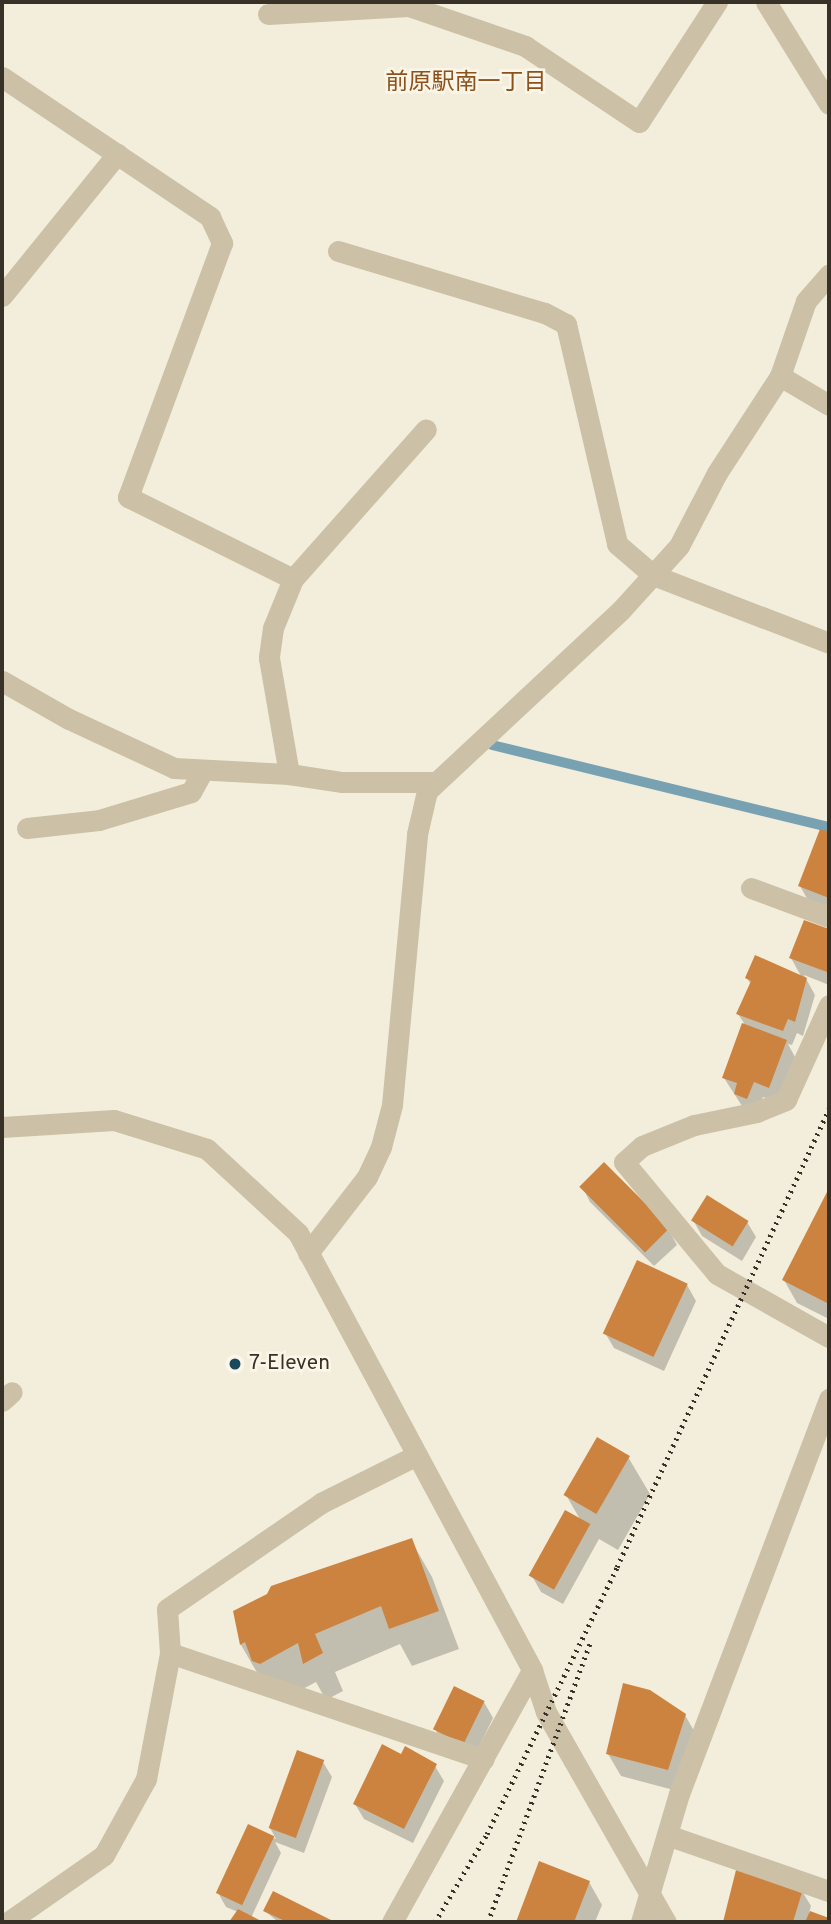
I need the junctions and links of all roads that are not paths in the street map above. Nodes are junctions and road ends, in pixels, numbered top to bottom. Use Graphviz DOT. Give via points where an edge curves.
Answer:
graph roads {
  1 [pos="717,2"];
  2 [pos="766,2"];
  3 [pos="268,14"];
  4 [pos="2,76"];
  5 [pos="829,104"];
  6 [pos="117,154"];
  7 [pos="338,251"];
  8 [pos="829,275"];
  9 [pos="2,296"];
  10 [pos="780,376"];
  11 [pos="829,405"];
  12 [pos="426,429"];
  13 [pos="653,575"];
  14 [pos="293,579"];
  15 [pos="829,643"];
  16 [pos="2,681"];
  17 [pos="203,769"];
  18 [pos="289,774"];
  19 [pos="433,782"];
  20 [pos="27,828"];
  21 [pos="751,888"];
  22 [pos="829,917"];
  23 [pos="829,1005"];
  24 [pos="2,1127"];
  25 [pos="308,1253"];
  26 [pos="829,1337"];
  27 [pos="829,1403"];
  28 [pos="417,1455"];
  29 [pos="170,1653"];
  30 [pos="532,1671"];
  31 [pos="484,1759"];
  32 [pos="667,1835"];
  33 [pos="650,1891"];
  34 [pos="829,1891"];
  35 [pos="8,1919"];
  36 [pos="392,1922"];
  37 [pos="641,1922"];
  38 [pos="666,1922"];
  1 -- 3 [label="street" via="639,122 525,46 409,6"];
  2 -- 5 [label="street"];
  4 -- 6 [label="street"];
  6 -- 9 [label="street"];
  6 -- 14 [label="street" via="211,217 222,243 128,497"];
  7 -- 13 [label="street" via="545,313 566,324 617,544"];
  8 -- 10 [label="street" via="806,301"];
  10 -- 11 [label="street"];
  10 -- 13 [label="street" via="718,473 679,546"];
  12 -- 14 [label="street"];
  13 -- 15 [label="street"];
  13 -- 19 [label="street"];
  14 -- 18 [label="street" via="273,628 269,657"];
  16 -- 17 [label="street" via="69,719 174,768"];
  17 -- 18 [label="street"];
  17 -- 20 [label="street" via="191,792 99,820"];
  18 -- 19 [label="street" via="342,782"];
  19 -- 25 [label="street" via="417,834 392,1105 381,1147 367,1177"];
  21 -- 22 [label="street"];
  23 -- 26 [label="street" via="786,1100 757,1112 694,1125 642,1146 624,1162 718,1274"];
  24 -- 25 [label="street" via="114,1120 207,1149 298,1233"];
  25 -- 28 [label="street"];
  27 -- 32 [label="street" via="781,1516"];
  28 -- 29 [label="street" via="321,1503 167,1609"];
  28 -- 30 [label="street"];
  29 -- 31 [label="street"];
  29 -- 35 [label="street" via="146,1779 104,1855"];
  30 -- 31 [label="street"];
  30 -- 33 [label="street" via="546,1712"];
  31 -- 36 [label="street"];
  32 -- 33 [label="street"];
  32 -- 34 [label="street"];
  33 -- 37 [label="street"];
  33 -- 38 [label="street"];
}
